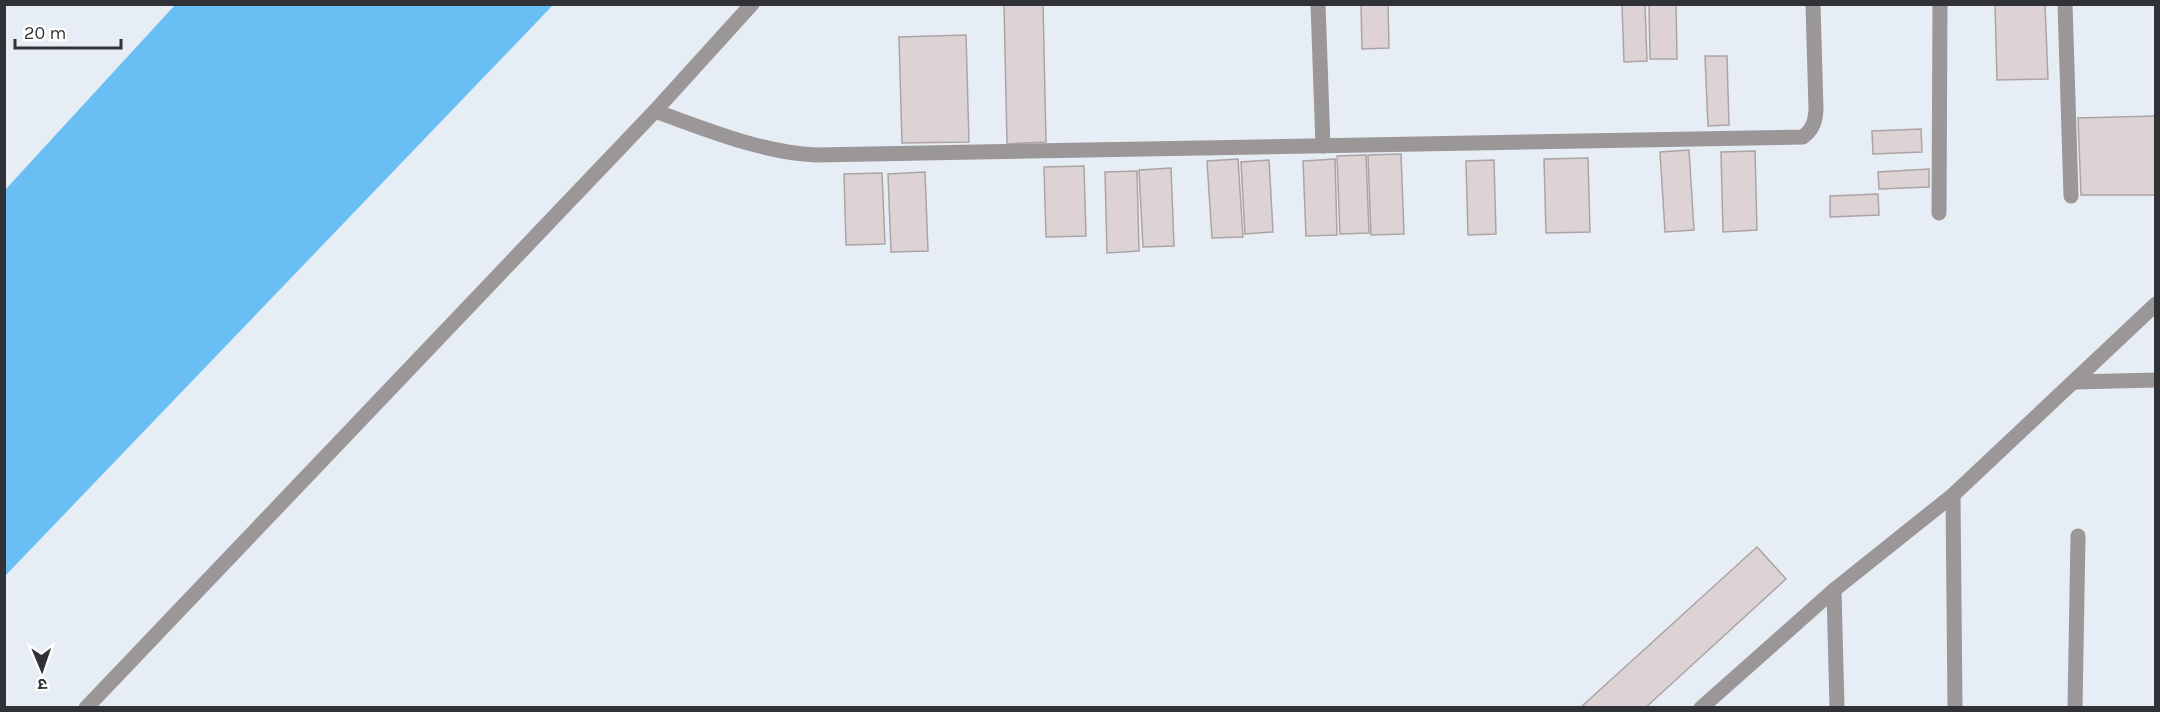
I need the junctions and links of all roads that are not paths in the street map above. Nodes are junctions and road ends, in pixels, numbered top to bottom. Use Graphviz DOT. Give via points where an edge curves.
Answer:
graph roads {
  1 [pos="752,4"];
  2 [pos="1318,4"];
  3 [pos="1813,4"];
  4 [pos="1940,4"];
  5 [pos="2065,4"];
  6 [pos="655,111"];
  7 [pos="1323,146"];
  8 [pos="2071,196"];
  9 [pos="1939,213"];
  10 [pos="2156,304"];
  11 [pos="2156,380"];
  12 [pos="2075,382"];
  13 [pos="1953,495"];
  14 [pos="2078,536"];
  15 [pos="1834,590"];
  16 [pos="86,708"];
  17 [pos="1701,708"];
  18 [pos="1837,708"];
  19 [pos="1955,708"];
  20 [pos="2074,708"];
  1 -- 6 [label="street"];
  2 -- 7 [label="street"];
  3 -- 7 [label="street" via="1816,110 1815,122 1803,137"];
  4 -- 9 [label="street"];
  5 -- 8 [label="street"];
  6 -- 7 [label="street" via="788,154"];
  6 -- 16 [label="street"];
  10 -- 12 [label="street"];
  11 -- 12 [label="street"];
  12 -- 13 [label="street"];
  13 -- 15 [label="street"];
  13 -- 19 [label="street"];
  14 -- 20 [label="street"];
  15 -- 17 [label="street"];
  15 -- 18 [label="street"];
}
